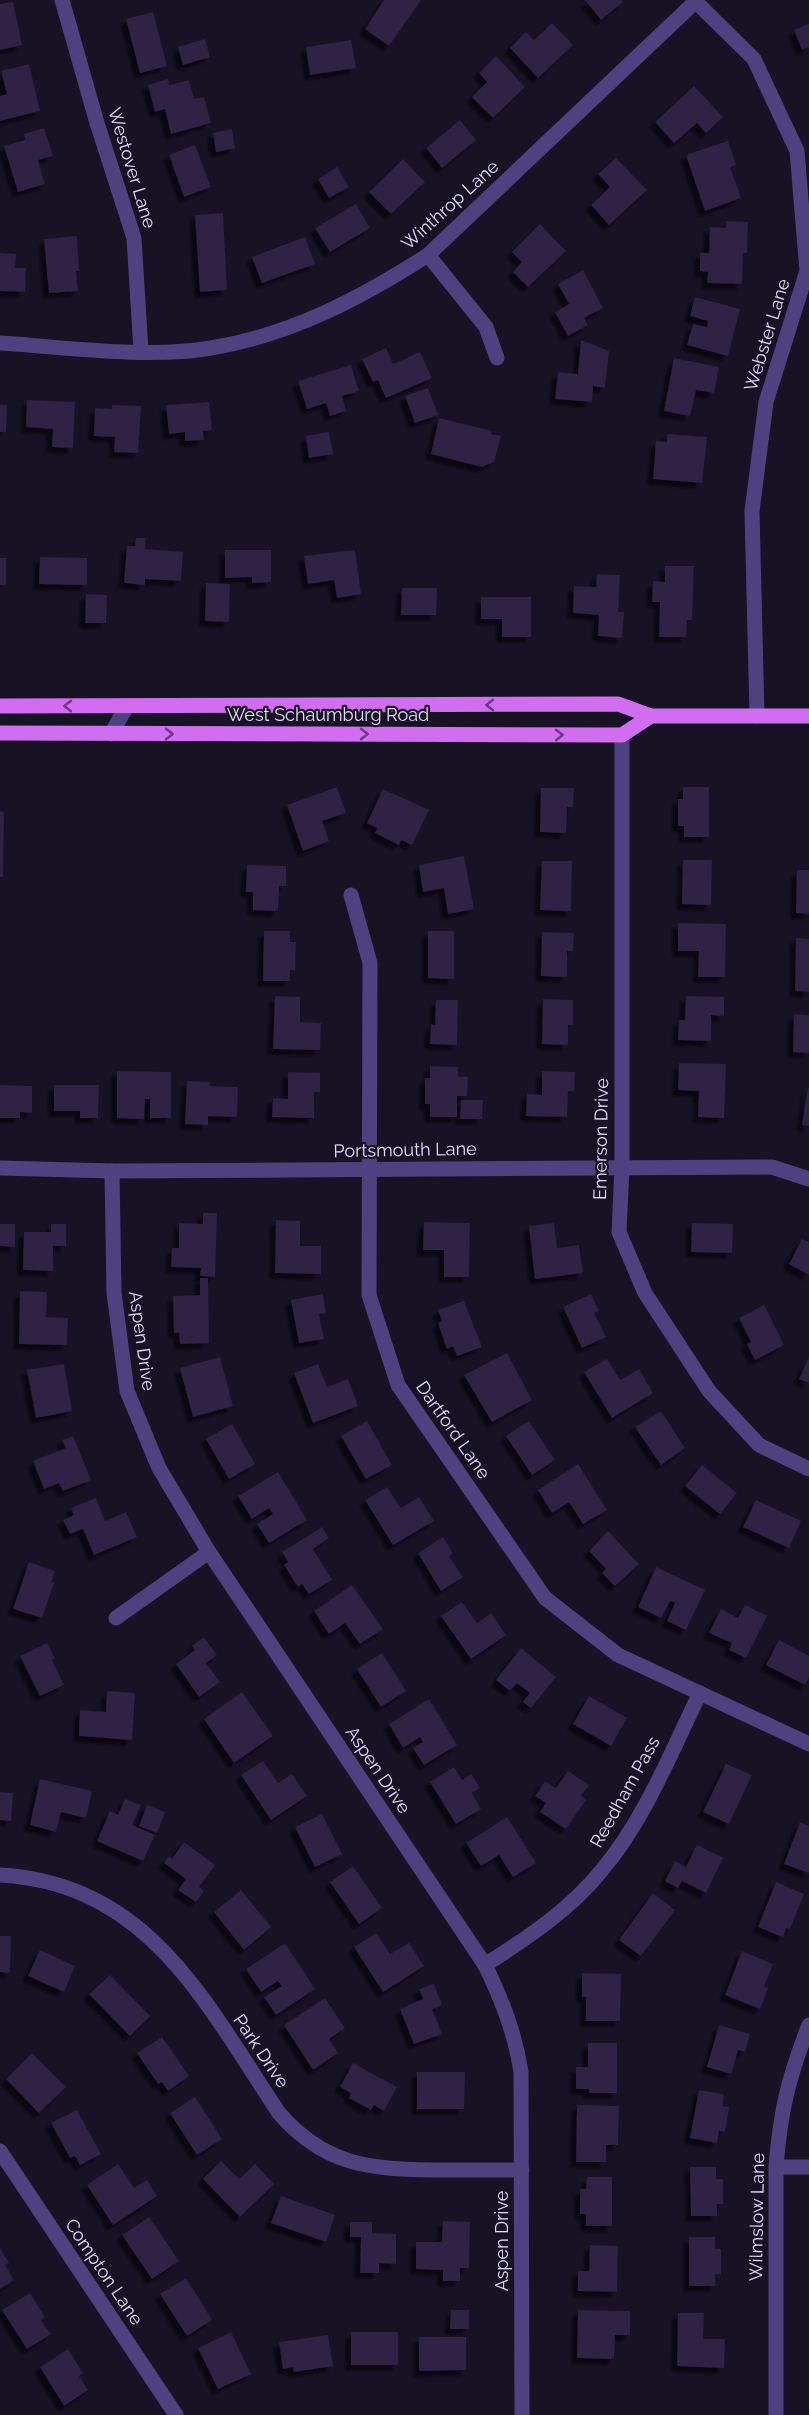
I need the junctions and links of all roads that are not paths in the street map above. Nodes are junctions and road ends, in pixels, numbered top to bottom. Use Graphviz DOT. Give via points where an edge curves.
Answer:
graph roads {
  1 [pos="62,0"];
  2 [pos="694,1"];
  3 [pos="803,148"];
  4 [pos="428,255"];
  5 [pos="0,343"];
  6 [pos="141,351"];
  7 [pos="497,358"];
  8 [pos="0,706"];
  9 [pos="126,706"];
  10 [pos="651,716"];
  11 [pos="757,716"];
  12 [pos="809,716"];
  13 [pos="0,733"];
  14 [pos="111,734"];
  15 [pos="622,735"];
  16 [pos="351,895"];
  17 [pos="622,1167"];
  18 [pos="0,1168"];
  19 [pos="368,1170"];
  20 [pos="112,1171"];
  21 [pos="809,1179"];
  22 [pos="809,1470"];
  23 [pos="209,1552"];
  24 [pos="116,1618"];
  25 [pos="700,1693"];
  26 [pos="809,1744"];
  27 [pos="0,1875"];
  28 [pos="485,1965"];
  29 [pos="809,2025"];
  30 [pos="0,2151"];
  31 [pos="776,2167"];
  32 [pos="809,2167"];
  33 [pos="522,2170"];
  34 [pos="176,2415"];
  35 [pos="522,2415"];
  36 [pos="776,2415"];
  1 -- 6 [label="street, Westover Lane" via="134,238"];
  2 -- 3 [label="street, Webster Lane" via="754,59"];
  2 -- 4 [label="street, Winthrop Lane"];
  3 -- 11 [label="street, Webster Lane" via="807,271 766,402 752,511"];
  4 -- 6 [label="street, Winthrop Lane" via="331,312 285,329 210,349"];
  4 -- 7 [label="street" via="486,327"];
  5 -- 6 [label="street, Winthrop Lane"];
  9 -- 8 [label="main road, West Schaumburg Road, one-way"];
  10 -- 9 [label="main road, West Schaumburg Road, one-way" via="618,704"];
  9 -- 14 [label="street"];
  10 -- 11 [label="main road, West Schaumburg Road"];
  10 -- 15 [label="main road"];
  11 -- 12 [label="main road, West Schaumburg Road"];
  13 -- 14 [label="main road, West Schaumburg Road"];
  14 -- 15 [label="main road, West Schaumburg Road, one-way"];
  15 -- 17 [label="street, Emerson Drive"];
  16 -- 19 [label="street, Dartford Lane" via="370,963"];
  17 -- 19 [label="street, Portsmouth Lane"];
  17 -- 21 [label="street, Portsmouth Lane" via="772,1167"];
  17 -- 22 [label="street, Emerson Drive" via="619,1232 645,1293 709,1392 759,1445"];
  18 -- 20 [label="street, Portsmouth Lane"];
  19 -- 20 [label="street, Portsmouth Lane"];
  19 -- 25 [label="street, Dartford Lane" via="369,1295 398,1386 545,1598 618,1655"];
  20 -- 23 [label="street, Aspen Drive" via="114,1293 127,1391 159,1468"];
  23 -- 24 [label="street"];
  23 -- 28 [label="street, Aspen Drive"];
  25 -- 26 [label="street, Dartford Lane"];
  25 -- 28 [label="street, Reedham Pass" via="632,1827 602,1870 537,1931"];
  27 -- 33 [label="street, Park Drive" via="32,1878 95,1900 134,1923 160,1945 189,1979 279,2113 321,2150 343,2161 378,2168"];
  28 -- 33 [label="street, Aspen Drive" via="502,1999 517,2049 521,2072"];
  29 -- 31 [label="street, Wilmslow Lane" via="790,2075"];
  30 -- 34 [label="street, Compton Lane"];
  31 -- 32 [label="street"];
  31 -- 36 [label="street, Wilmslow Lane"];
  33 -- 35 [label="street, Aspen Drive"];
}
